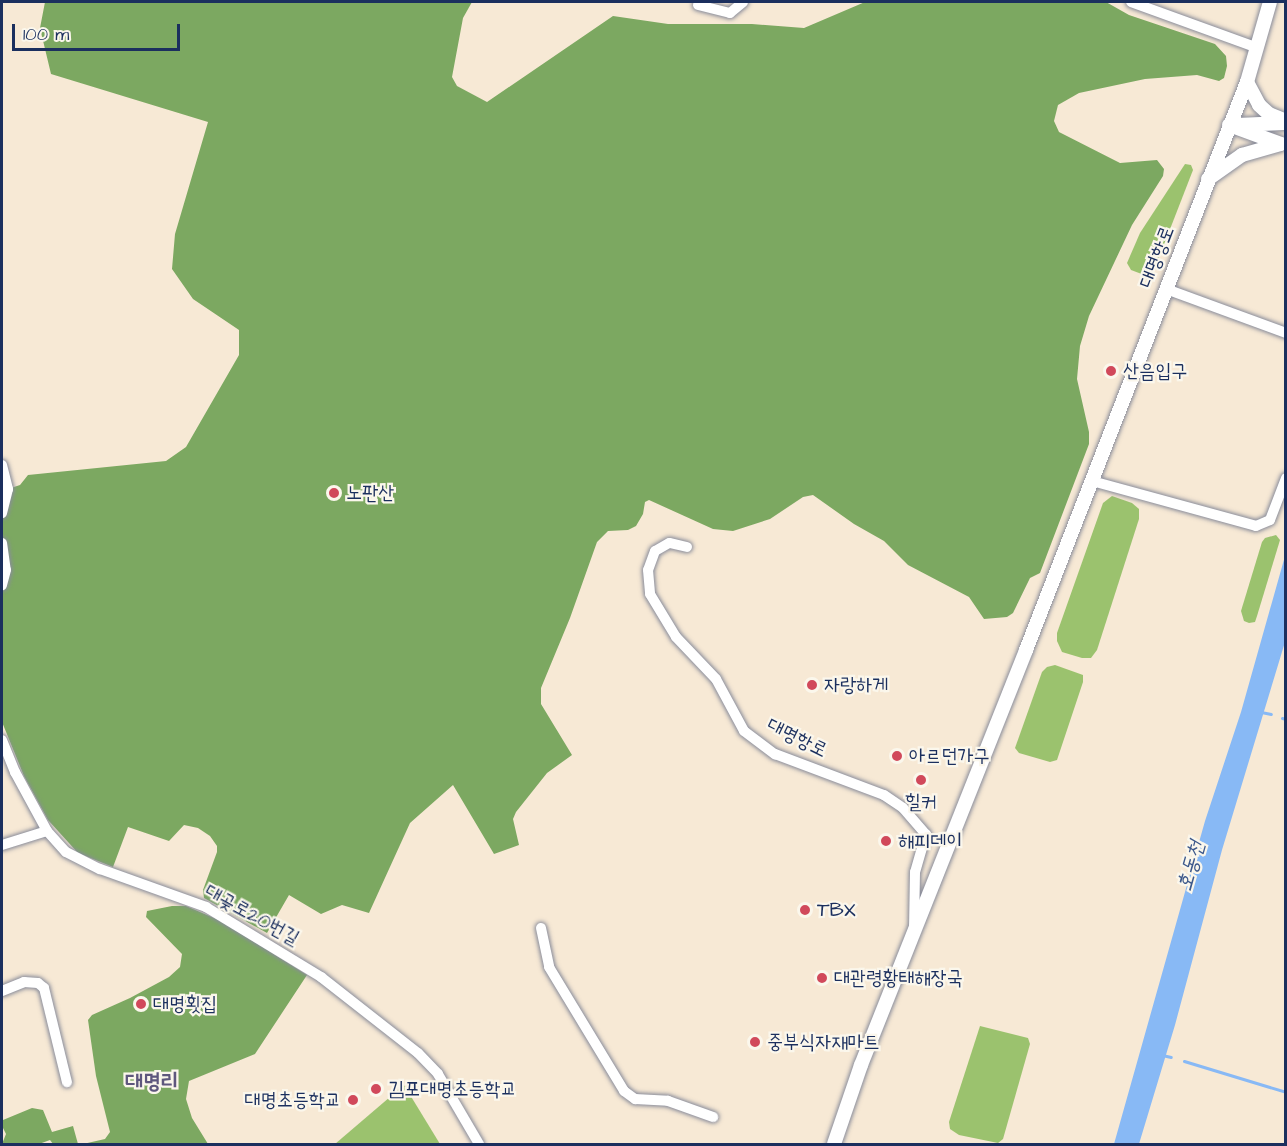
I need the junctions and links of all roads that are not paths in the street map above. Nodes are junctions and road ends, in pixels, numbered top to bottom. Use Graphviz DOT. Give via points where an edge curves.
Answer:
graph roads {
  1 [pos="743,2"];
  2 [pos="1131,2"];
  3 [pos="1270,2"];
  4 [pos="698,5"];
  5 [pos="1258,48"];
  6 [pos="1247,82"];
  7 [pos="1286,122"];
  8 [pos="1229,125"];
  9 [pos="1283,144"];
  10 [pos="1207,179"];
  11 [pos="1166,289"];
  12 [pos="1286,333"];
  13 [pos="2,465"];
  14 [pos="1286,478"];
  15 [pos="1092,481"];
  16 [pos="2,513"];
  17 [pos="2,543"];
  18 [pos="687,547"];
  19 [pos="2,585"];
  20 [pos="2,740"];
  21 [pos="48,831"];
  22 [pos="2,845"];
  23 [pos="541,928"];
  24 [pos="914,931"];
  25 [pos="2,991"];
  26 [pos="67,1082"];
  27 [pos="713,1117"];
  28 [pos="479,1144"];
  29 [pos="834,1144"];
  1 -- 4 [label="street" via="730,13"];
  2 -- 5 [label="street"];
  3 -- 5 [label="main road, 대명항로"];
  5 -- 6 [label="main road, 대명항로"];
  6 -- 7 [label="main road" via="1259,105"];
  6 -- 8 [label="main road, 대명항로"];
  7 -- 8 [label="main road"];
  8 -- 9 [label="main road"];
  8 -- 10 [label="main road, 대명항로"];
  9 -- 10 [label="main road" via="1242,154"];
  10 -- 11 [label="main road, 대명항로"];
  11 -- 12 [label="street"];
  11 -- 15 [label="main road, 대명항로"];
  13 -- 16 [label="street" via="8,489"];
  14 -- 15 [label="street" via="1270,520 1256,526"];
  15 -- 24 [label="main road, 대명항로"];
  17 -- 19 [label="street" via="6,570"];
  18 -- 24 [label="street, 대명항로" via="669,543 656,551 648,570 650,594 676,637 716,679 744,731 775,754 884,795 903,808 926,834 916,861"];
  20 -- 21 [label="street, 대곶로20번길"];
  21 -- 22 [label="street"];
  21 -- 28 [label="street, 대곶로20번길" via="75,858 206,907 321,977 418,1053 438,1074"];
  23 -- 27 [label="street" via="549,967 624,1091 635,1099 668,1101"];
  24 -- 29 [label="main road, 대명항로"];
  25 -- 26 [label="street" via="31,981 44,988"];
}
